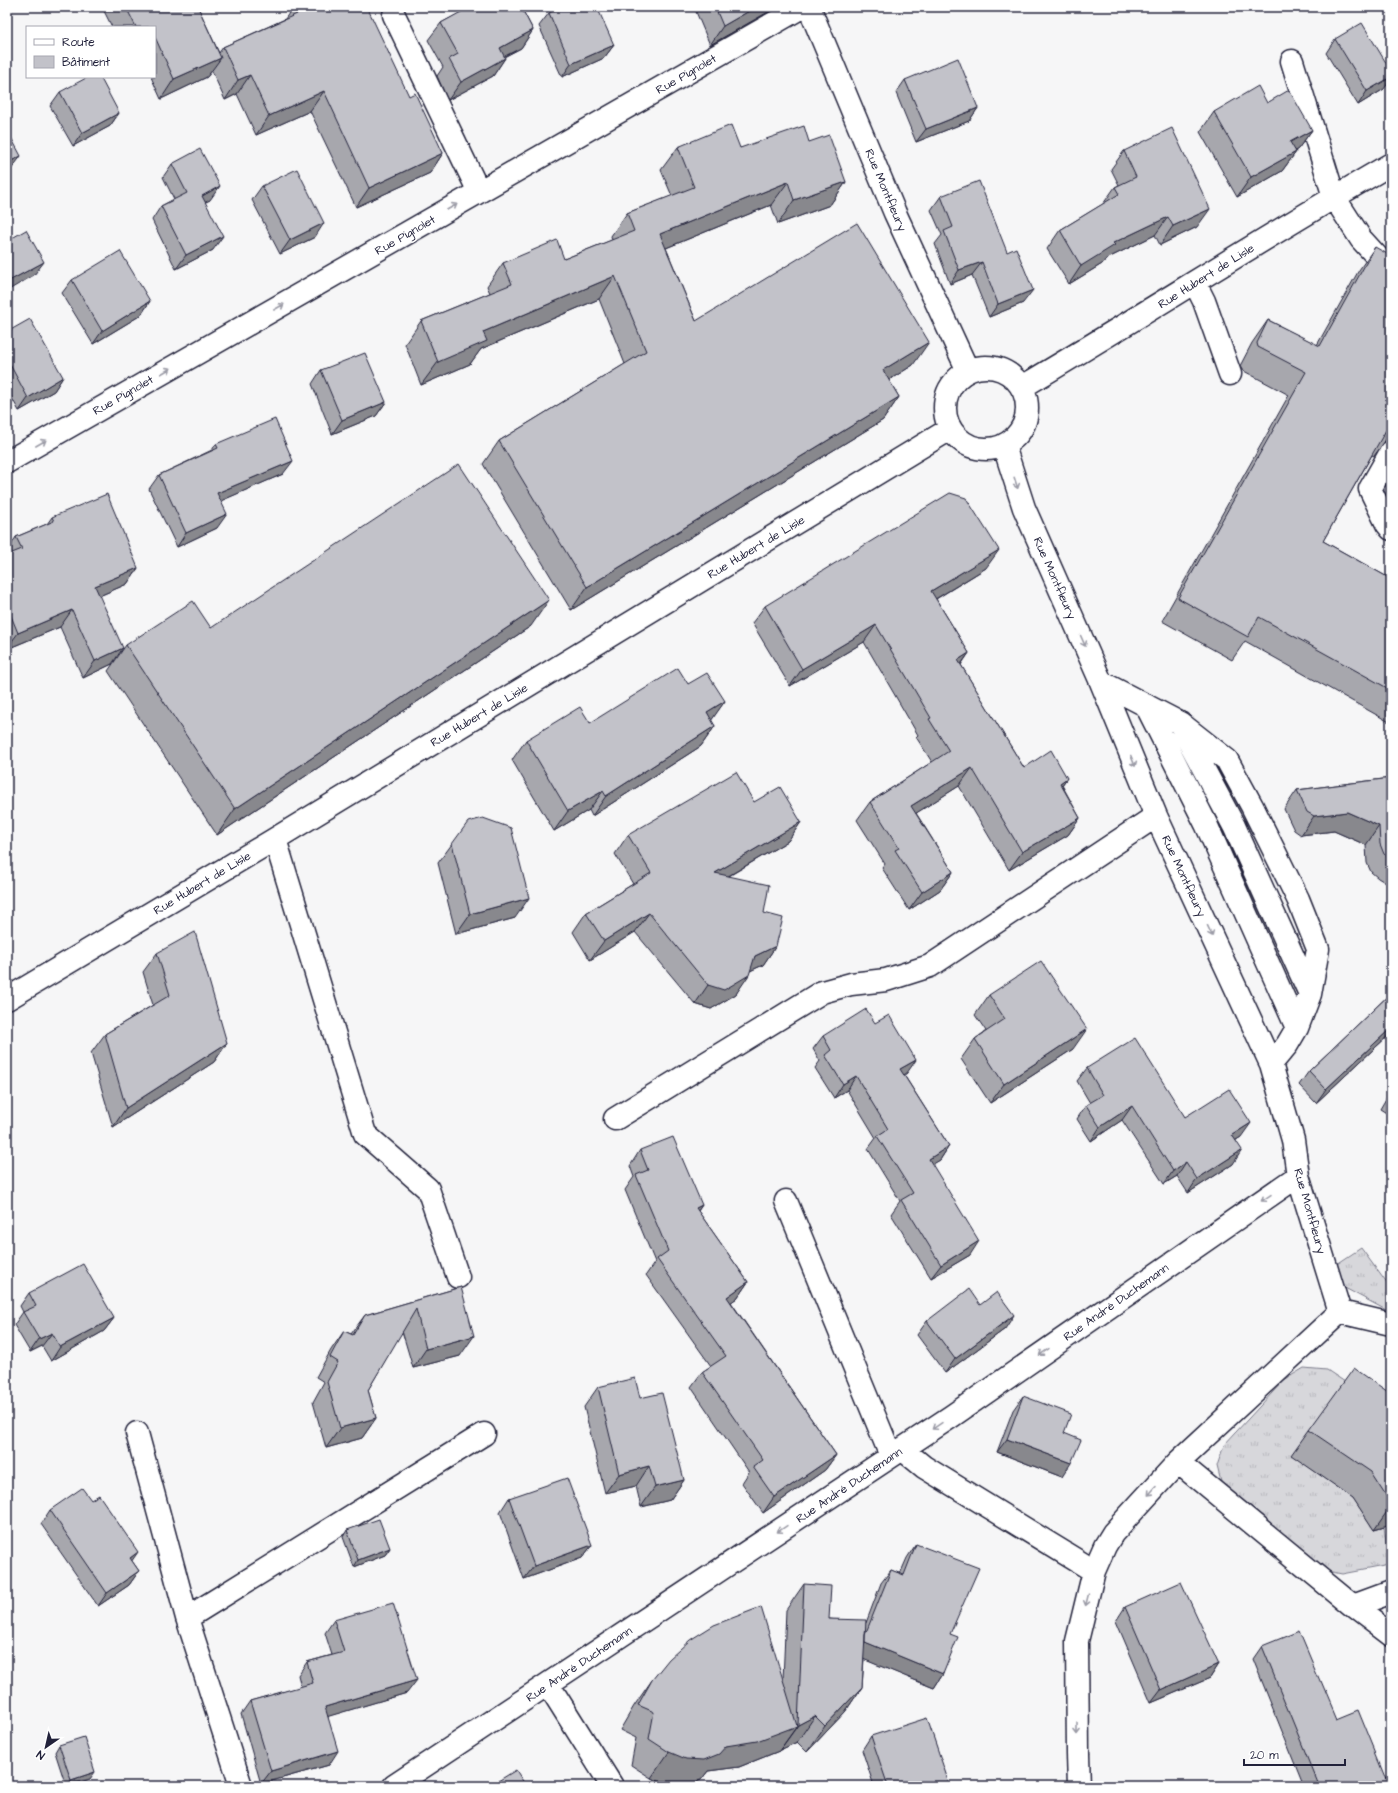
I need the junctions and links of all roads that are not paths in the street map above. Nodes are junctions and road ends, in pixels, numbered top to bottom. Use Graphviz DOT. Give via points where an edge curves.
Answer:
graph roads {
  1 [pos="802,7"];
  2 [pos="809,7"];
  3 [pos="394,15"];
  4 [pos="1292,61"];
  5 [pos="1391,164"];
  6 [pos="479,192"];
  7 [pos="1334,197"];
  8 [pos="1391,268"];
  9 [pos="1195,283"];
  10 [pos="968,371"];
  11 [pos="1230,374"];
  12 [pos="1022,387"];
  13 [pos="950,430"];
  14 [pos="1004,446"];
  15 [pos="1391,452"];
  16 [pos="7,462"];
  17 [pos="1391,529"];
  18 [pos="1101,682"];
  19 [pos="1146,705"];
  20 [pos="1156,816"];
  21 [pos="275,839"];
  22 [pos="7,999"];
  23 [pos="1297,1028"];
  24 [pos="1272,1064"];
  25 [pos="615,1119"];
  26 [pos="1298,1176"];
  27 [pos="786,1201"];
  28 [pos="458,1277"];
  29 [pos="1340,1312"];
  30 [pos="1391,1324"];
  31 [pos="138,1433"];
  32 [pos="484,1434"];
  33 [pos="897,1453"];
  34 [pos="1178,1462"];
  35 [pos="1094,1571"];
  36 [pos="1391,1592"];
  37 [pos="1353,1606"];
  38 [pos="187,1618"];
  39 [pos="1391,1635"];
  40 [pos="548,1684"];
  41 [pos="241,1786"];
  42 [pos="394,1786"];
  43 [pos="612,1786"];
  44 [pos="1079,1786"];
  1 -- 6 [label="street, Rue Pignolet"];
  2 -- 10 [label="street, Rue Montfleury" via="895,213"];
  3 -- 6 [label="street"];
  4 -- 7 [label="street"];
  5 -- 7 [label="street, Rue Hubert de Lisle"];
  16 -- 6 [label="street, Rue Pignolet, one-way"];
  7 -- 8 [label="street" via="1361,239"];
  7 -- 9 [label="street, Rue Hubert de Lisle"];
  9 -- 11 [label="street"];
  9 -- 12 [label="street, Rue Hubert de Lisle"];
  10 -- 12 [label="street" via="983,367 999,368 1012,375"];
  10 -- 13 [label="street" via="954,381 946,396 945,414"];
  12 -- 14 [label="street" via="1028,404 1026,420 1018,436"];
  13 -- 14 [label="street" via="961,441 974,448 989,450"];
  13 -- 21 [label="street, Rue Hubert de Lisle"];
  14 -- 18 [label="street, Rue Montfleury, one-way" via="1024,508"];
  15 -- 17 [label="street" via="1370,489"];
  18 -- 19 [label="street"];
  18 -- 20 [label="street, Rue Montfleury, one-way"];
  19 -- 23 [label="street" via="1206,824"];
  19 -- 23 [label="street" via="1180,723 1227,760 1298,899 1318,949 1310,994"];
  20 -- 24 [label="street, Rue Montfleury, one-way"];
  20 -- 25 [label="street" via="930,966 886,980 851,984 822,992"];
  21 -- 22 [label="street, Rue Hubert de Lisle"];
  21 -- 28 [label="street" via="365,1134 428,1189"];
  23 -- 24 [label="street"];
  24 -- 26 [label="street, Rue Montfleury" via="1293,1140"];
  26 -- 29 [label="street, Rue Montfleury"];
  26 -- 33 [label="street, Rue André Duchemann, one-way"];
  27 -- 33 [label="street"];
  29 -- 30 [label="street"];
  29 -- 34 [label="street"];
  31 -- 38 [label="street"];
  32 -- 38 [label="street"];
  33 -- 35 [label="street"];
  33 -- 40 [label="street, Rue André Duchemann, one-way"];
  34 -- 35 [label="street, one-way" via="1113,1533"];
  34 -- 37 [label="street"];
  35 -- 44 [label="street, one-way" via="1077,1641"];
  36 -- 37 [label="street"];
  37 -- 39 [label="street"];
  38 -- 41 [label="street"];
  40 -- 42 [label="street, Rue André Duchemann"];
  40 -- 43 [label="street"];
}
